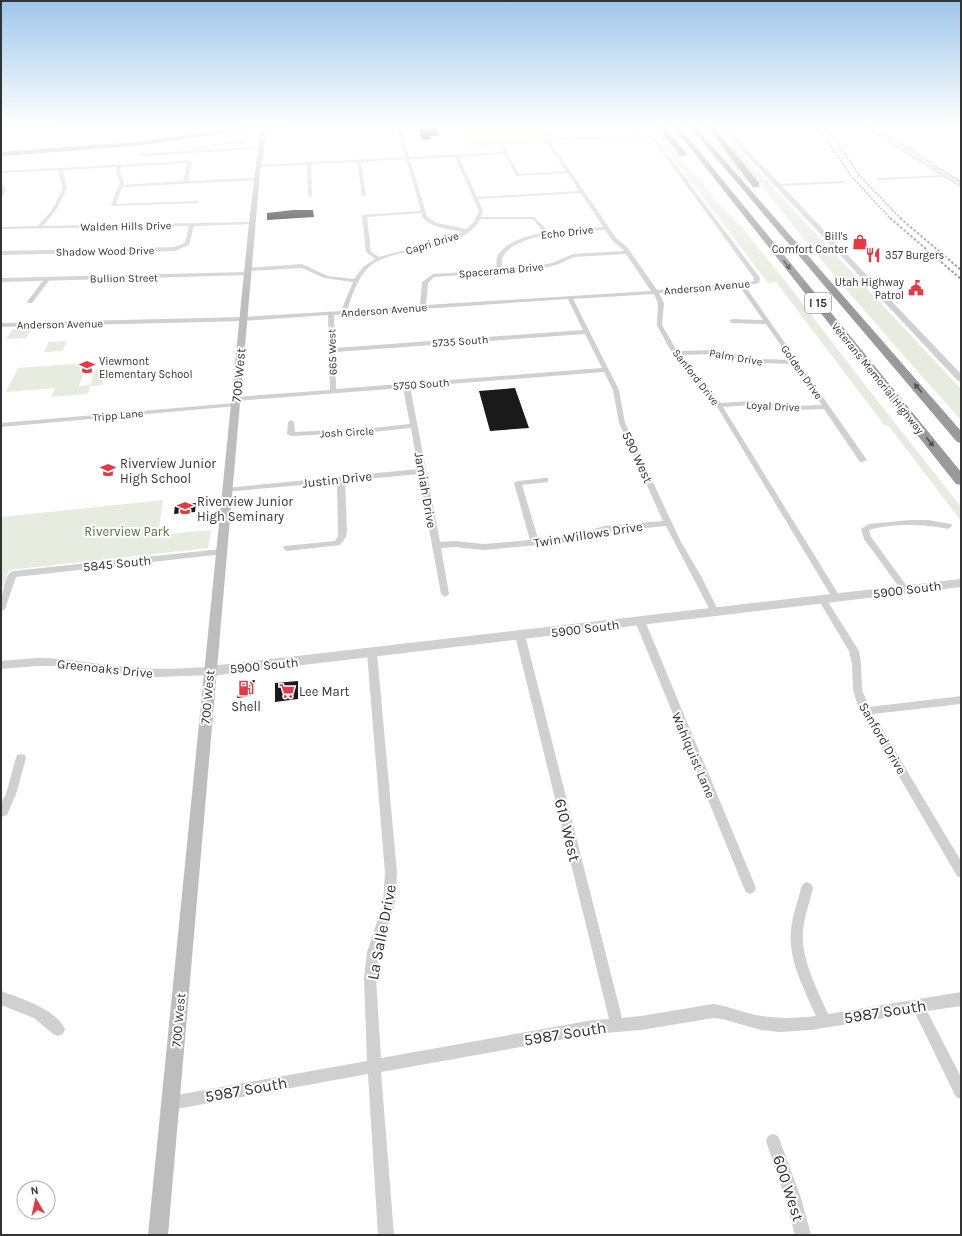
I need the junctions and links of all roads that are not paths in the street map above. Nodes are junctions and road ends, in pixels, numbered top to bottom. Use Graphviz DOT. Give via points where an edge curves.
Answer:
graph roads {
  1 [pos="64,183"];
  2 [pos="121,183"];
  3 [pos="186,183"];
  4 [pos="192,183"];
  5 [pos="256,183"];
  6 [pos="310,183"];
  7 [pos="362,183"];
  8 [pos="414,183"];
  9 [pos="469,183"];
  10 [pos="576,183"];
  11 [pos="687,183"];
  12 [pos="721,183"];
  13 [pos="741,183"];
  14 [pos="754,183"];
  15 [pos="776,183"];
  16 [pos="828,183"];
  17 [pos="1,184"];
  18 [pos="778,185"];
  19 [pos="120,186"];
  20 [pos="582,192"];
  21 [pos="762,193"];
  22 [pos="364,195"];
  23 [pos="310,196"];
  24 [pos="1,197"];
  25 [pos="475,198"];
  26 [pos="197,202"];
  27 [pos="772,206"];
  28 [pos="732,211"];
  29 [pos="422,212"];
  30 [pos="479,218"];
  31 [pos="252,223"];
  32 [pos="192,225"];
  33 [pos="1,228"];
  34 [pos="39,228"];
  35 [pos="607,228"];
  36 [pos="757,228"];
  37 [pos="467,231"];
  38 [pos="547,233"];
  39 [pos="795,245"];
  40 [pos="627,252"];
  41 [pos="1,253"];
  42 [pos="378,259"];
  43 [pos="499,271"];
  44 [pos="248,272"];
  45 [pos="47,279"];
  46 [pos="1,280"];
  47 [pos="357,281"];
  48 [pos="742,285"];
  49 [pos="655,292"];
  50 [pos="570,298"];
  51 [pos="30,302"];
  52 [pos="423,308"];
  53 [pos="343,313"];
  54 [pos="331,314"];
  55 [pos="243,320"];
  56 [pos="732,321"];
  57 [pos="767,322"];
  58 [pos="1,326"];
  59 [pos="587,332"];
  60 [pos="332,350"];
  61 [pos="677,353"];
  62 [pos="795,362"];
  63 [pos="606,370"];
  64 [pos="961,379"];
  65 [pos="406,386"];
  66 [pos="333,391"];
  67 [pos="235,402"];
  68 [pos="719,405"];
  69 [pos="826,407"];
  70 [pos="291,422"];
  71 [pos="1,425"];
  72 [pos="414,426"];
  73 [pos="961,439"];
  74 [pos="863,460"];
  75 [pos="422,471"];
  76 [pos="340,479"];
  77 [pos="545,480"];
  78 [pos="961,481"];
  79 [pos="227,490"];
  80 [pos="668,523"];
  81 [pos="948,526"];
  82 [pos="535,542"];
  83 [pos="436,545"];
  84 [pos="287,548"];
  85 [pos="221,552"];
  86 [pos="961,583"];
  87 [pos="905,589"];
  88 [pos="445,594"];
  89 [pos="836,597"];
  90 [pos="822,599"];
  91 [pos="1,608"];
  92 [pos="715,612"];
  93 [pos="640,621"];
  94 [pos="520,635"];
  95 [pos="372,653"];
  96 [pos="1,665"];
  97 [pos="210,671"];
  98 [pos="961,700"];
  99 [pos="866,711"];
  100 [pos="21,758"];
  101 [pos="1,812"];
  102 [pos="961,872"];
  103 [pos="750,888"];
  104 [pos="807,888"];
  105 [pos="1,998"];
  106 [pos="961,998"];
  107 [pos="918,1006"];
  108 [pos="825,1020"];
  109 [pos="617,1025"];
  110 [pos="58,1029"];
  111 [pos="374,1066"];
  112 [pos="961,1092"];
  113 [pos="171,1103"];
  114 [pos="773,1140"];
  115 [pos="158,1235"];
  116 [pos="386,1235"];
  117 [pos="803,1235"];
  1 -- 34 [label="street" via="65,188 54,210"];
  2 -- 19 [label="street"];
  3 -- 4 [label="street"];
  3 -- 19 [label="street"];
  5 -- 31 [label="main road, 700 West"];
  6 -- 23 [label="street"];
  7 -- 22 [label="street"];
  8 -- 29 [label="street"];
  9 -- 25 [label="street"];
  10 -- 20 [label="street, Sanford Drive"];
  11 -- 48 [label="street, Anderson Avenue" via="757,278 757,282"];
  12 -- 36 [label="highway, Veterans Memorial Highway / I 15"];
  13 -- 39 [label="highway, Veterans Memorial Highway / I 15"];
  14 -- 21 [label="highway"];
  15 -- 18 [label="street"];
  16 -- 18 [label="street"];
  17 -- 24 [label="street" via="4,191"];
  18 -- 64 [label="street"];
  19 -- 26 [label="street" via="113,205"];
  20 -- 25 [label="street"];
  20 -- 35 [label="street, Sanford Drive"];
  25 -- 30 [label="street" via="481,211"];
  27 -- 39 [label="highway" via="796,237"];
  28 -- 36 [label="highway" via="741,220"];
  29 -- 37 [label="street" via="431,223"];
  29 -- 42 [label="street" via="364,216 369,252"];
  30 -- 37 [label="street, Capri Drive"];
  30 -- 38 [label="street" via="534,218"];
  31 -- 32 [label="street, Walden Hills Drive"];
  31 -- 44 [label="main road, 700 West"];
  32 -- 34 [label="street, Walden Hills Drive"];
  32 -- 41 [label="street, Shadow Wood Drive" via="187,244 175,249"];
  33 -- 34 [label="street, Walden Hills Drive"];
  35 -- 38 [label="street, Echo Drive"];
  35 -- 40 [label="street, Sanford Drive"];
  36 -- 78 [label="highway, Veterans Memorial Highway / I 15, one-way"];
  37 -- 42 [label="street, Capri Drive" via="446,241"];
  38 -- 43 [label="street, Echo Drive" via="523,239 508,247 499,259"];
  73 -- 39 [label="highway, Veterans Memorial Highway / I 15, one-way"];
  40 -- 43 [label="street, Spacerama Drive" via="573,256 545,267"];
  40 -- 49 [label="street, Sanford Drive"];
  42 -- 47 [label="street, Capri Drive" via="363,269"];
  43 -- 52 [label="street, Spacerama Drive" via="428,278 425,282"];
  44 -- 45 [label="street, Bullion Street"];
  44 -- 47 [label="street" via="296,266 310,268 326,278"];
  44 -- 55 [label="main road, 700 West"];
  45 -- 46 [label="street, Bullion Street"];
  45 -- 51 [label="street"];
  47 -- 53 [label="street, Capri Drive"];
  48 -- 49 [label="street, Anderson Avenue"];
  48 -- 57 [label="street, Golden Drive"];
  49 -- 50 [label="street, Anderson Avenue"];
  49 -- 61 [label="street, Sanford Drive" via="662,308 659,316 660,327"];
  50 -- 52 [label="street, Anderson Avenue"];
  50 -- 59 [label="street, 590 West"];
  52 -- 53 [label="street, Anderson Avenue"];
  53 -- 54 [label="street, Anderson Avenue"];
  54 -- 55 [label="street, Anderson Avenue"];
  54 -- 60 [label="street, 665 West"];
  55 -- 58 [label="street, Anderson Avenue"];
  55 -- 67 [label="main road, 700 West"];
  56 -- 57 [label="street"];
  57 -- 62 [label="street, Golden Drive"];
  59 -- 60 [label="street, 5735 South"];
  59 -- 63 [label="street, 590 West"];
  60 -- 66 [label="street, 665 West"];
  61 -- 62 [label="street, Palm Drive" via="717,352 760,361"];
  61 -- 68 [label="street, Sanford Drive" via="687,369"];
  62 -- 69 [label="street, Golden Drive"];
  63 -- 65 [label="street, 5750 South"];
  63 -- 80 [label="street, 590 West" via="617,394 622,424"];
  65 -- 66 [label="street, 5750 South"];
  65 -- 72 [label="street, Jamiah Drive"];
  66 -- 67 [label="street, 5750 South"];
  67 -- 71 [label="street, Tripp Lane"];
  67 -- 79 [label="main road, 700 West"];
  68 -- 69 [label="street, Loyal Drive"];
  68 -- 89 [label="street, Sanford Drive"];
  69 -- 74 [label="street, Golden Drive"];
  70 -- 72 [label="street, Josh Circle" via="291,434"];
  72 -- 75 [label="street, Jamiah Drive"];
  75 -- 76 [label="street, Justin Drive"];
  75 -- 83 [label="street, Jamiah Drive"];
  76 -- 79 [label="street, Justin Drive"];
  76 -- 84 [label="street" via="343,531 341,540 330,544"];
  77 -- 82 [label="street" via="518,483"];
  79 -- 85 [label="main road, 700 West"];
  80 -- 82 [label="street, Twin Willows Drive" via="609,529 580,537"];
  80 -- 92 [label="street, 590 West"];
  81 -- 87 [label="street" via="921,521 866,529 867,537"];
  82 -- 83 [label="street, Twin Willows Drive" via="484,547"];
  83 -- 88 [label="street, Jamiah Drive"];
  85 -- 91 [label="street, 5845 South" via="13,574"];
  85 -- 97 [label="main road, 700 West"];
  86 -- 87 [label="street, 5900 South"];
  87 -- 89 [label="street, 5900 South"];
  89 -- 90 [label="street, 5900 South"];
  90 -- 92 [label="street, 5900 South"];
  90 -- 99 [label="street, Sanford Drive" via="854,651 857,687"];
  92 -- 93 [label="street, 5900 South"];
  93 -- 94 [label="street, 5900 South"];
  93 -- 103 [label="street, Wahlquist Lane"];
  94 -- 95 [label="street, 5900 South"];
  94 -- 109 [label="street, 610 West"];
  95 -- 97 [label="street, 5900 South"];
  95 -- 111 [label="street, La Salle Drive" via="391,873 387,914 377,939 371,965"];
  96 -- 97 [label="street, Greenoaks Drive" via="59,662 138,672"];
  97 -- 113 [label="main road, 700 West"];
  98 -- 99 [label="street"];
  99 -- 102 [label="street, Sanford Drive"];
  100 -- 101 [label="street" via="11,794"];
  104 -- 108 [label="street" via="797,930 797,941 805,972"];
  105 -- 110 [label="street" via="37,1012"];
  106 -- 107 [label="street, 5987 South"];
  107 -- 108 [label="street, 5987 South"];
  107 -- 112 [label="street"];
  108 -- 109 [label="street, 5987 South" via="760,1023 713,1011"];
  109 -- 111 [label="street, 5987 South" via="592,1027"];
  111 -- 113 [label="street, 5987 South"];
  111 -- 116 [label="street, La Salle Drive"];
  113 -- 115 [label="main road, 700 West"];
  114 -- 117 [label="street, 600 West"];
}
